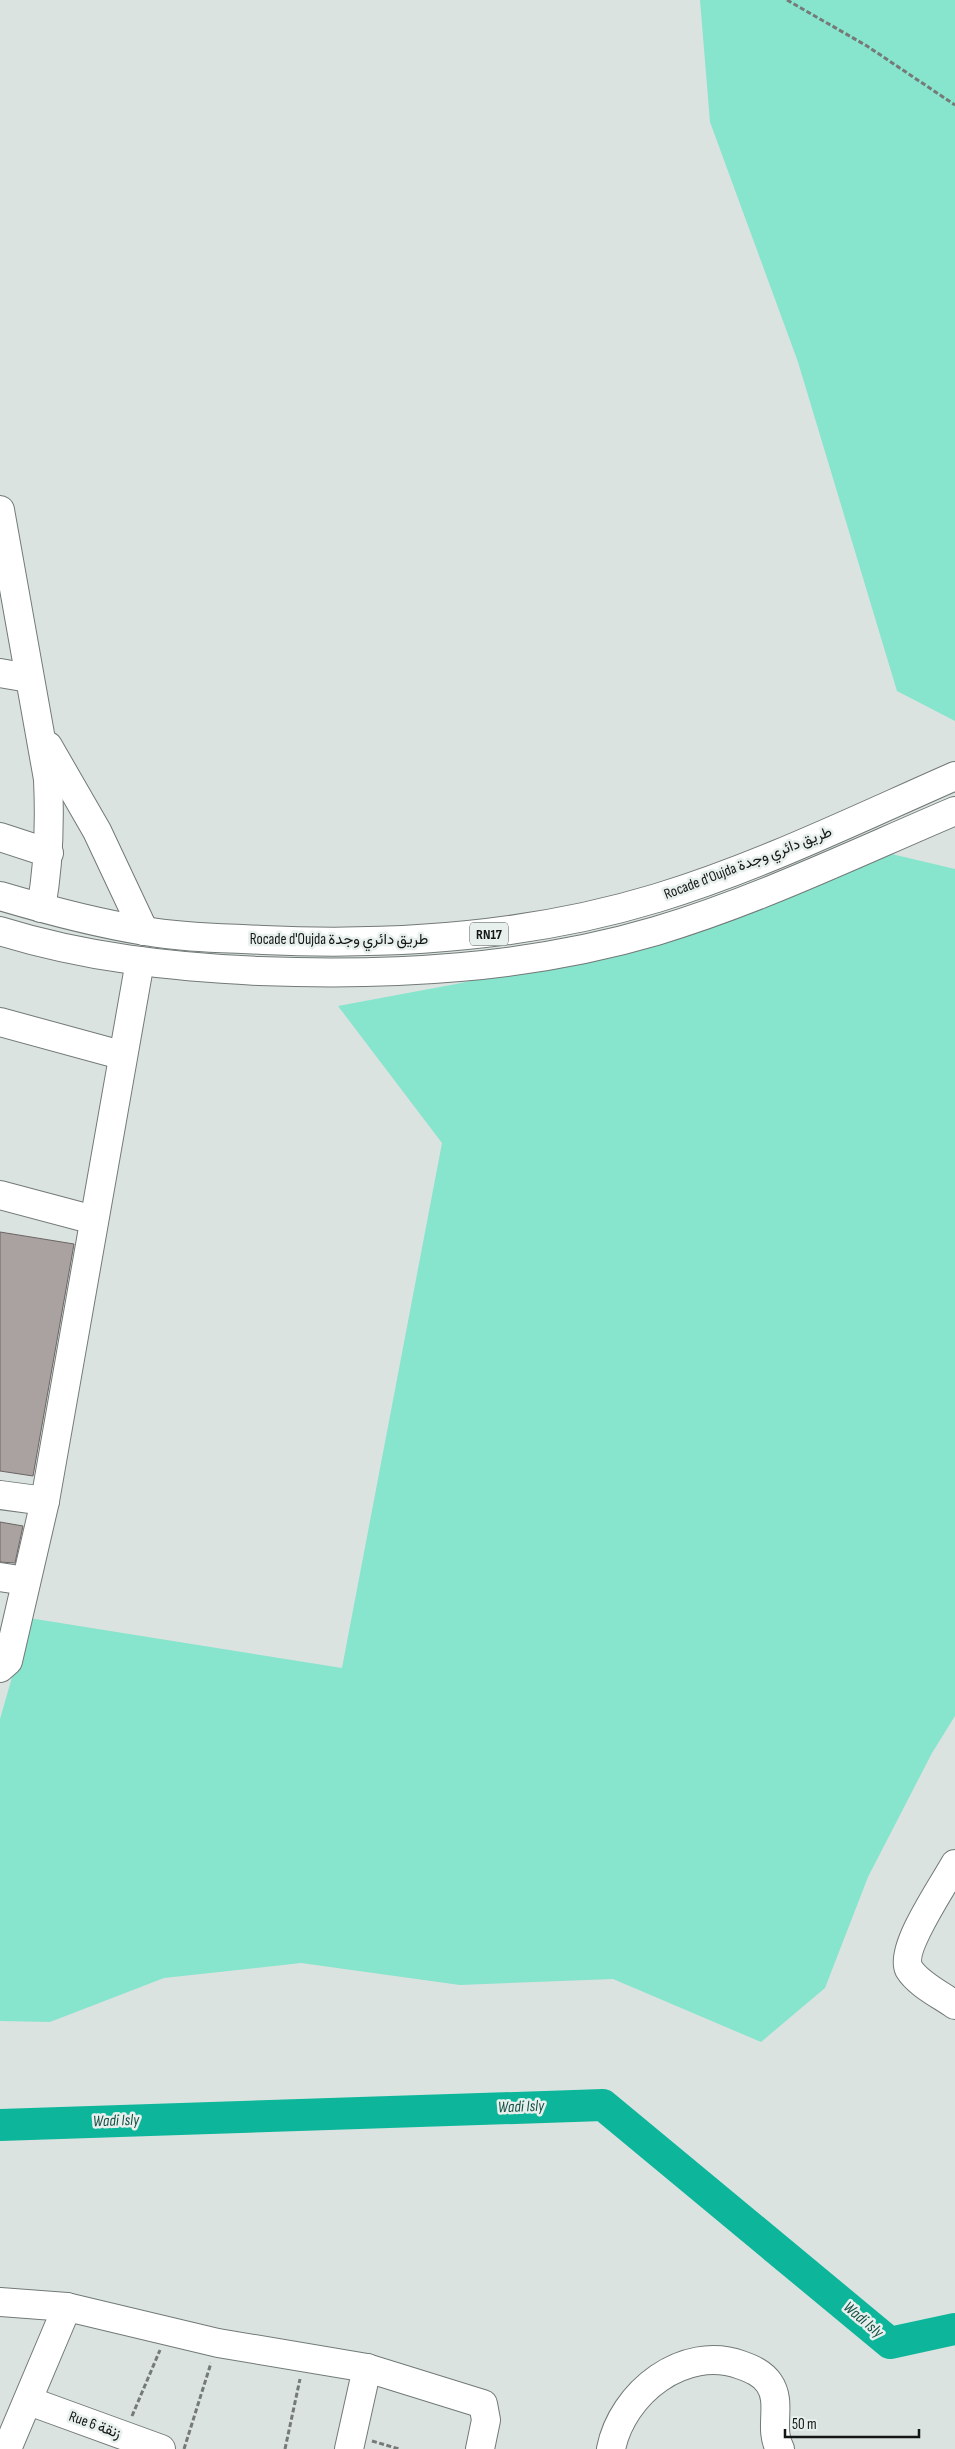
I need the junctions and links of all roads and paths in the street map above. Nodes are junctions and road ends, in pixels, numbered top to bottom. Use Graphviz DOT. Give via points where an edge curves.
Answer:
graph roads {
  1 [pos="787,0"];
  2 [pos="955,105"];
  3 [pos="0,510"];
  4 [pos="0,672"];
  5 [pos="30,678"];
  6 [pos="39,730"];
  7 [pos="955,776"];
  8 [pos="955,811"];
  9 [pos="0,837"];
  10 [pos="49,853"];
  11 [pos="0,896"];
  12 [pos="41,908"];
  13 [pos="0,931"];
  14 [pos="144,931"];
  15 [pos="140,961"];
  16 [pos="0,1022"];
  17 [pos="121,1055"];
  18 [pos="0,1195"];
  19 [pos="94,1220"];
  20 [pos="0,1495"];
  21 [pos="44,1501"];
  22 [pos="13,1579"];
  23 [pos="0,1668"];
  24 [pos="955,1864"];
  25 [pos="955,2005"];
  26 [pos="0,2302"];
  27 [pos="68,2307"];
  28 [pos="169,2332"];
  29 [pos="218,2343"];
  30 [pos="305,2357"];
  31 [pos="368,2368"];
  32 [pos="29,2401"];
  33 [pos="123,2434"];
  34 [pos="351,2442"];
  35 [pos="7,2449"];
  36 [pos="161,2449"];
  37 [pos="184,2449"];
  38 [pos="285,2449"];
  39 [pos="399,2449"];
  40 [pos="480,2449"];
  41 [pos="611,2449"];
  42 [pos="780,2449"];
  1 -- 2 [label="path" via="867,46"];
  3 -- 5 [label="main road"];
  4 -- 5 [label="main road"];
  5 -- 6 [label="main road"];
  6 -- 10 [label="main road" via="48,780"];
  6 -- 14 [label="main road" via="97,831"];
  7 -- 14 [label="main road, Rocade d'Oujda طريق دائري وجدة / RN17" via="720,877 567,921 484,935 406,942 292,941 178,936"];
  8 -- 15 [label="main road, Rocade d'Oujda طريق دائري وجدة / RN17" via="802,878 735,903 657,930 564,953 465,967 387,973 247,970"];
  9 -- 10 [label="main road"];
  10 -- 12 [label="main road"];
  11 -- 12 [label="main road, Rocade d'Oujda طريق دائري وجدة / RN17"];
  12 -- 14 [label="main road, Rocade d'Oujda طريق دائري وجدة / RN17"];
  13 -- 15 [label="main road, Rocade d'Oujda طريق دائري وجدة / RN17" via="81,952"];
  15 -- 17 [label="main road"];
  16 -- 17 [label="main road"];
  17 -- 19 [label="main road"];
  18 -- 19 [label="main road"];
  19 -- 21 [label="main road"];
  20 -- 21 [label="main road"];
  21 -- 22 [label="main road"];
  22 -- 23 [label="main road" via="8,1661"];
  24 -- 25 [label="main road" via="921,1924 909,1949 907,1962 910,1970"];
  26 -- 27 [label="main road"];
  27 -- 28 [label="main road"];
  27 -- 32 [label="main road"];
  28 -- 29 [label="main road"];
  28 -- 33 [label="path"];
  29 -- 30 [label="main road"];
  29 -- 37 [label="path"];
  30 -- 31 [label="main road"];
  30 -- 38 [label="path"];
  31 -- 34 [label="main road"];
  31 -- 40 [label="main road" via="483,2404 486,2420"];
  32 -- 33 [label="main road, Rue 6 زنقة"];
  32 -- 35 [label="main road"];
  33 -- 36 [label="main road, Rue 6 زنقة"];
  34 -- 39 [label="path"];
  41 -- 42 [label="main road" via="620,2420 645,2389 687,2364 716,2359 754,2370 769,2383 776,2406 774,2434"];
}
